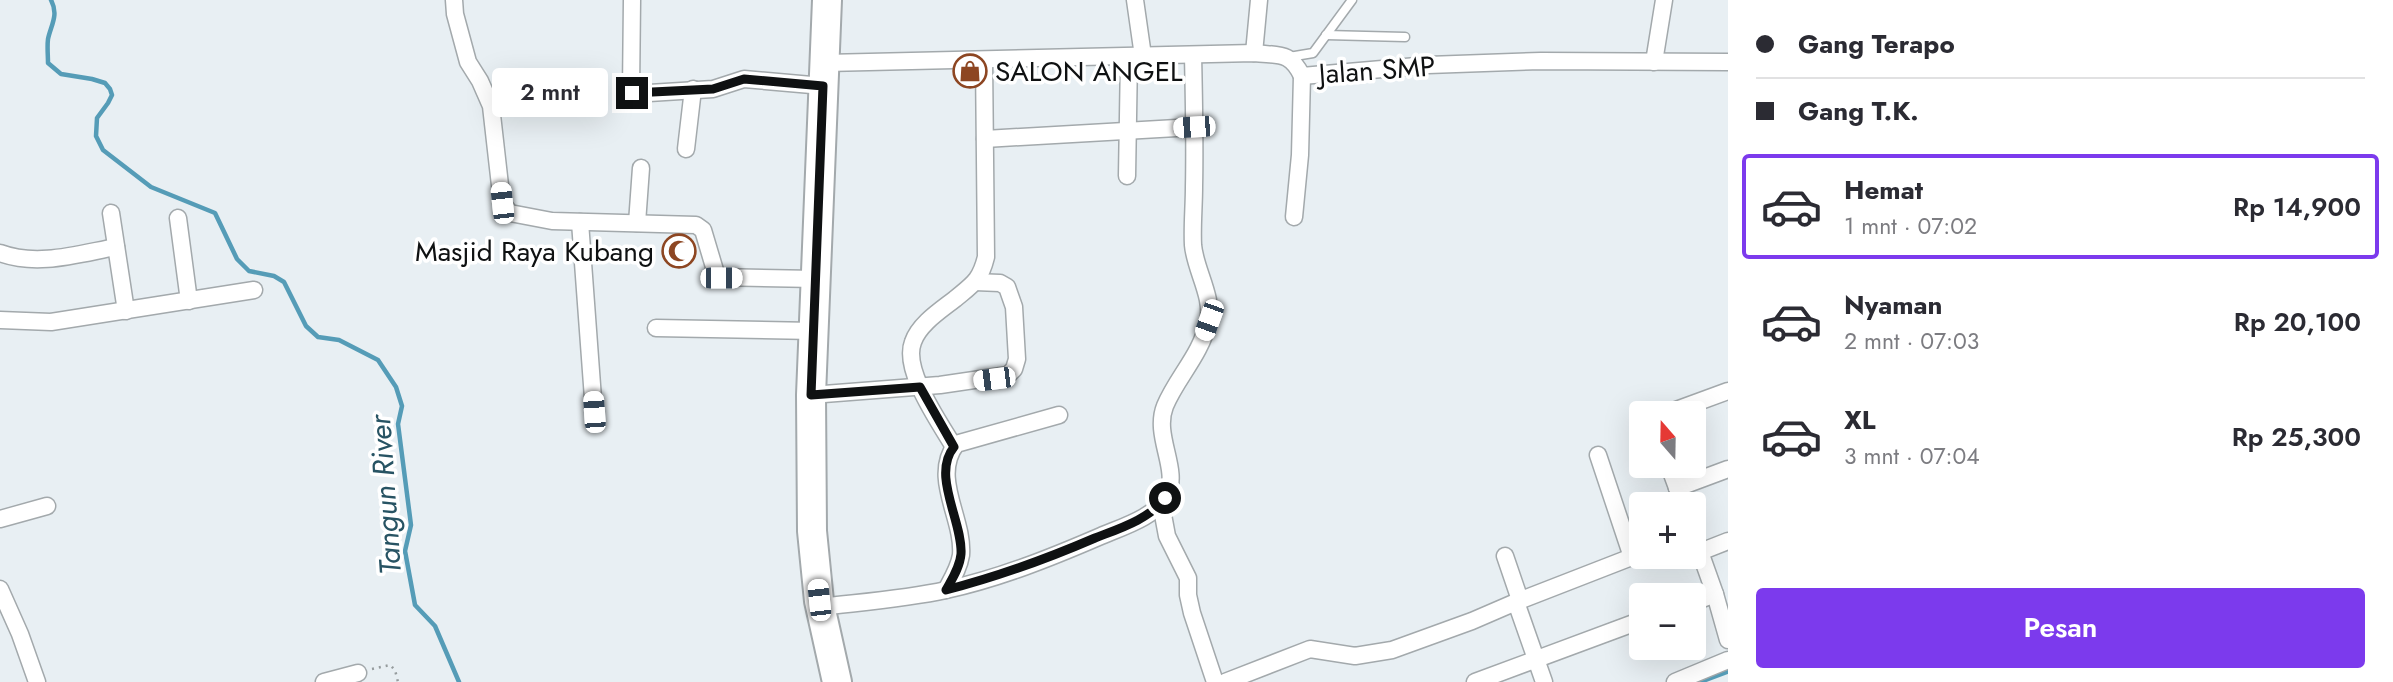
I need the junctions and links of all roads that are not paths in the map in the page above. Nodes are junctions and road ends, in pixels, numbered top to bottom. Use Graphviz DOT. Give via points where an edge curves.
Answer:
graph roads {
  1 [pos="454,0"];
  2 [pos="632,0"];
  3 [pos="1135,0"];
  4 [pos="1259,0"];
  5 [pos="1352,0"];
  6 [pos="1664,0"];
  7 [pos="825,1"];
  8 [pos="1325,35"];
  9 [pos="1405,37"];
  10 [pos="1254,53"];
  11 [pos="1193,55"];
  12 [pos="1136,56"];
  13 [pos="1289,57"];
  14 [pos="985,60"];
  15 [pos="1654,62"];
  16 [pos="1728,62"];
  17 [pos="825,74"];
  18 [pos="1302,76"];
  19 [pos="694,89"];
  20 [pos="1194,127"];
  21 [pos="1128,131"];
  22 [pos="985,139"];
  23 [pos="686,149"];
  24 [pos="641,168"];
  25 [pos="1127,176"];
  26 [pos="111,213"];
  27 [pos="178,218"];
  28 [pos="1294,218"];
  29 [pos="580,222"];
  30 [pos="637,223"];
  31 [pos="116,247"];
  32 [pos="0,253"];
  33 [pos="816,279"];
  34 [pos="975,282"];
  35 [pos="254,290"];
  36 [pos="189,301"];
  37 [pos="126,311"];
  38 [pos="0,320"];
  39 [pos="656,328"];
  40 [pos="814,331"];
  41 [pos="920,387"];
  42 [pos="1728,391"];
  43 [pos="811,395"];
  44 [pos="1701,401"];
  45 [pos="594,412"];
  46 [pos="1059,415"];
  47 [pos="954,447"];
  48 [pos="1598,456"];
  49 [pos="1728,470"];
  50 [pos="1687,492"];
  51 [pos="1163,501"];
  52 [pos="47,506"];
  53 [pos="0,519"];
  54 [pos="1629,535"];
  55 [pos="1728,541"];
  56 [pos="1706,550"];
  57 [pos="1505,556"];
  58 [pos="1629,558"];
  59 [pos="1706,569"];
  60 [pos="0,589"];
  61 [pos="946,590"];
  62 [pos="1715,594"];
  63 [pos="1706,597"];
  64 [pos="1518,601"];
  65 [pos="820,607"];
  66 [pos="1629,625"];
  67 [pos="1728,640"];
  68 [pos="1536,658"];
  69 [pos="1728,660"];
  70 [pos="358,673"];
  71 [pos="37,682"];
  72 [pos="324,682"];
  73 [pos="837,682"];
  74 [pos="1215,682"];
  75 [pos="1225,682"];
  76 [pos="1475,682"];
  77 [pos="1544,682"];
  78 [pos="1675,682"];
  1 -- 29 [label="street" via="468,62 491,106 502,203 510,214"];
  2 -- 19 [label="street, Jalan SMP" via="632,93"];
  3 -- 12 [label="street"];
  4 -- 10 [label="street"];
  5 -- 8 [label="lane"];
  6 -- 15 [label="street"];
  7 -- 17 [label="highway"];
  8 -- 9 [label="lane"];
  8 -- 13 [label="lane" via="1313,53"];
  10 -- 11 [label="street, Jalan SMP"];
  10 -- 13 [label="street, Jalan SMP"];
  11 -- 12 [label="street, Jalan SMP"];
  11 -- 20 [label="street"];
  12 -- 14 [label="street, Jalan SMP"];
  12 -- 21 [label="street"];
  13 -- 18 [label="street, Jalan SMP"];
  14 -- 17 [label="street, Jalan SMP"];
  14 -- 22 [label="street"];
  15 -- 16 [label="street, Jalan SMP"];
  15 -- 18 [label="street, Jalan SMP" via="1428,65"];
  17 -- 19 [label="street, Jalan SMP" via="744,79 713,89"];
  17 -- 33 [label="highway"];
  18 -- 28 [label="street"];
  19 -- 23 [label="street"];
  20 -- 21 [label="street"];
  20 -- 51 [label="street" via="1193,242 1209,320 1198,352 1164,407 1162,438 1170,482"];
  21 -- 22 [label="street"];
  21 -- 25 [label="street"];
  22 -- 34 [label="street" via="986,257"];
  24 -- 30 [label="street"];
  26 -- 31 [label="street"];
  27 -- 36 [label="street"];
  29 -- 30 [label="street"];
  29 -- 45 [label="street"];
  30 -- 33 [label="street" via="701,227 717,277"];
  31 -- 32 [label="street" via="50,259 16,259"];
  31 -- 37 [label="street"];
  33 -- 40 [label="highway"];
  34 -- 41 [label="street" via="935,315 913,342 911,357"];
  34 -- 41 [label="street" via="1007,287 1014,307 1014,369 994,379"];
  35 -- 36 [label="street"];
  36 -- 37 [label="street"];
  37 -- 38 [label="street" via="51,322"];
  39 -- 40 [label="street"];
  40 -- 43 [label="highway"];
  41 -- 43 [label="street"];
  41 -- 47 [label="street"];
  42 -- 44 [label="street"];
  43 -- 65 [label="highway" via="812,531"];
  46 -- 47 [label="street"];
  47 -- 61 [label="street" via="945,469 961,553"];
  48 -- 54 [label="street"];
  49 -- 50 [label="street"];
  51 -- 61 [label="street" via="1127,525 1044,560"];
  51 -- 74 [label="street" via="1167,536 1188,578 1192,614"];
  52 -- 53 [label="street"];
  55 -- 56 [label="street"];
  57 -- 64 [label="street"];
  58 -- 64 [label="street"];
  59 -- 62 [label="street"];
  60 -- 71 [label="street"];
  61 -- 65 [label="street"];
  62 -- 63 [label="street"];
  62 -- 67 [label="street"];
  64 -- 68 [label="street"];
  64 -- 75 [label="street" via="1392,650 1355,656 1310,649"];
  65 -- 73 [label="highway"];
  66 -- 68 [label="street"];
  68 -- 76 [label="street"];
  68 -- 77 [label="street"];
  69 -- 78 [label="street"];
  70 -- 72 [label="street"];
}
